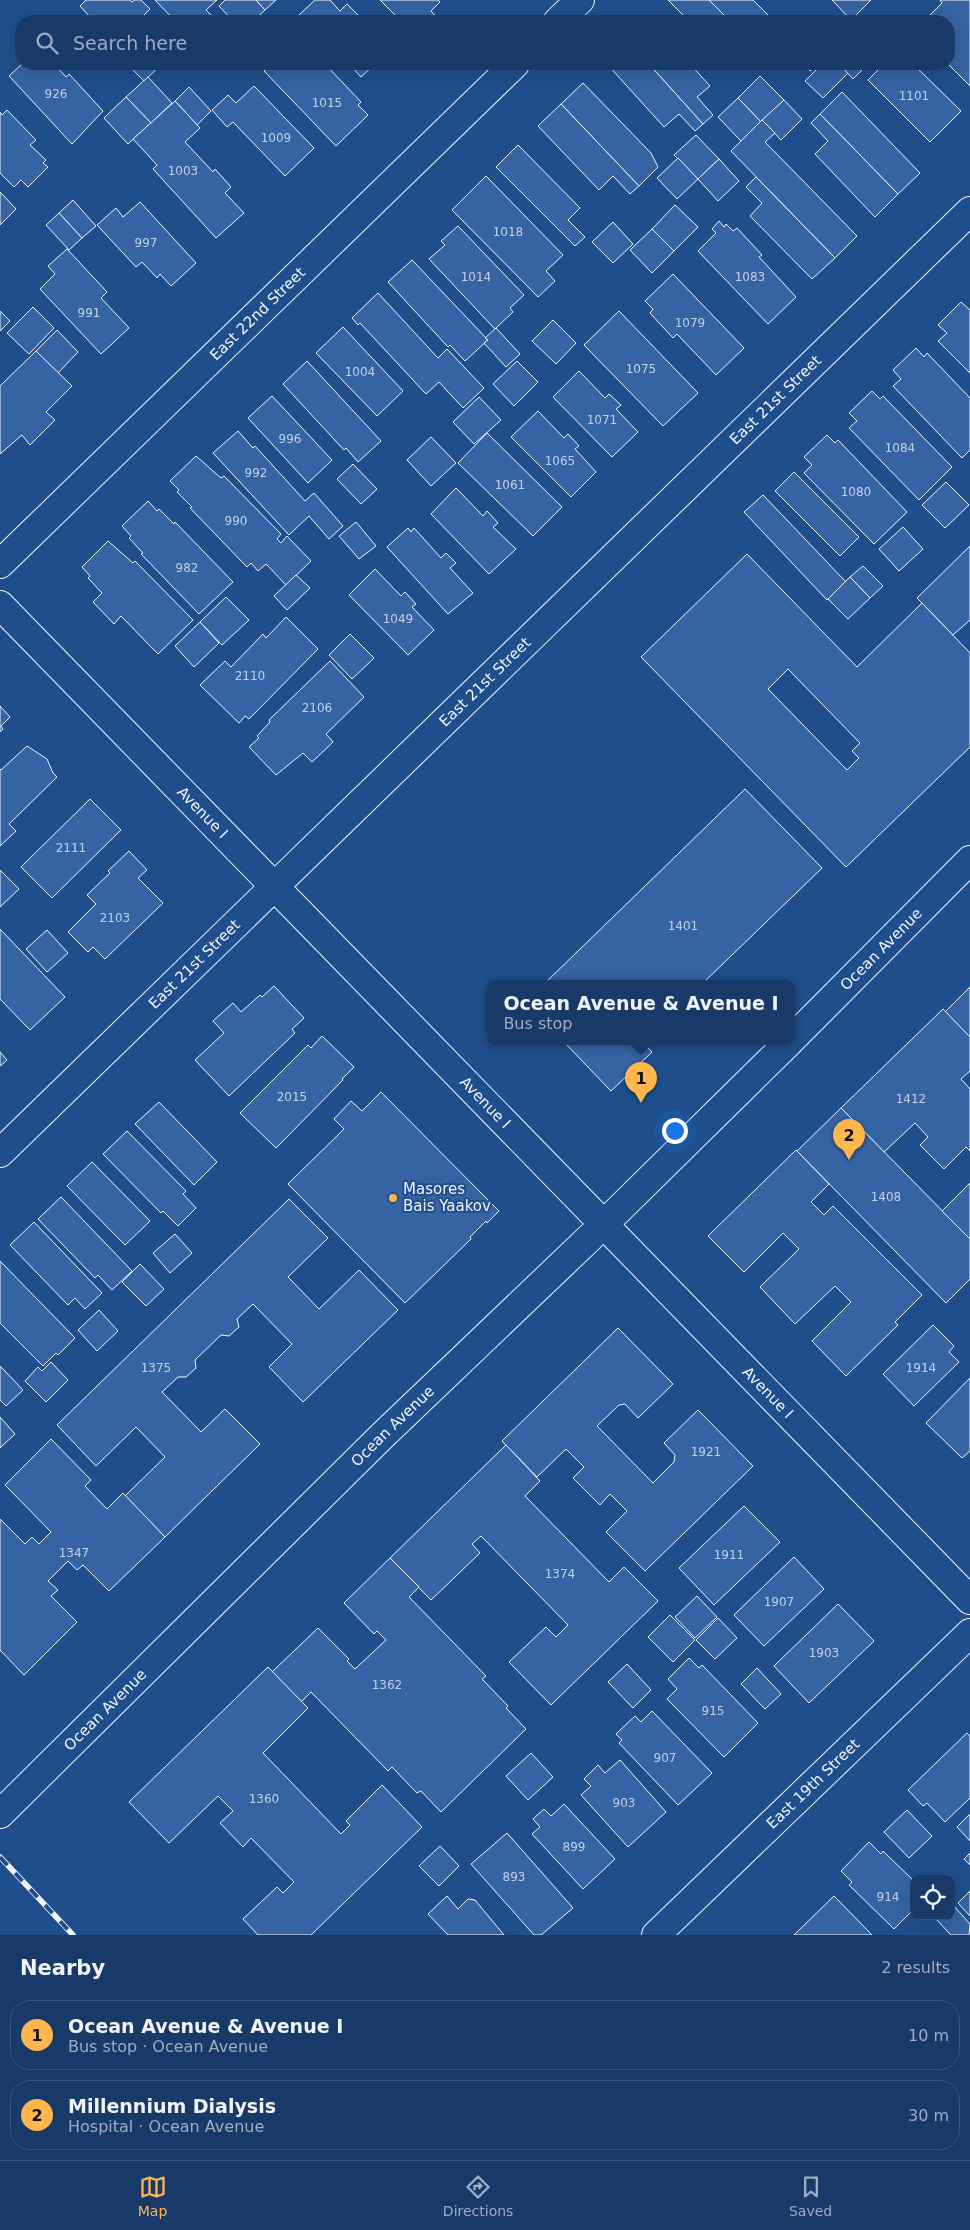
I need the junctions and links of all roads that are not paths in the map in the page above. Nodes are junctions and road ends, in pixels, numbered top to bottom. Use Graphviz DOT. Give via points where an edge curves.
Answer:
graph roads {
  1 [pos="580,0"];
  2 [pos="564,15"];
  3 [pos="509,70"];
  4 [pos="970,211"];
  5 [pos="0,564"];
  6 [pos="0,605"];
  7 [pos="970,860"];
  8 [pos="274,886"];
  9 [pos="795,1036"];
  10 [pos="786,1045"];
  11 [pos="0,1153"];
  12 [pos="603,1225"];
  13 [pos="970,1600"];
  14 [pos="970,1633"];
  15 [pos="0,1814"];
  16 [pos="656,1935"];
  1 -- 2 [label="street"];
  3 -- 5 [label="street, East 22nd Street"];
  4 -- 8 [label="street, East 21st Street"];
  6 -- 8 [label="street, Avenue I"];
  7 -- 9 [label="street, Ocean Avenue"];
  8 -- 11 [label="street, East 21st Street"];
  8 -- 12 [label="street, Avenue I"];
  10 -- 12 [label="street, Ocean Avenue"];
  12 -- 13 [label="street, Avenue I"];
  12 -- 15 [label="street, Ocean Avenue" via="383,1435"];
  14 -- 16 [label="street, East 19th Street"];
}
